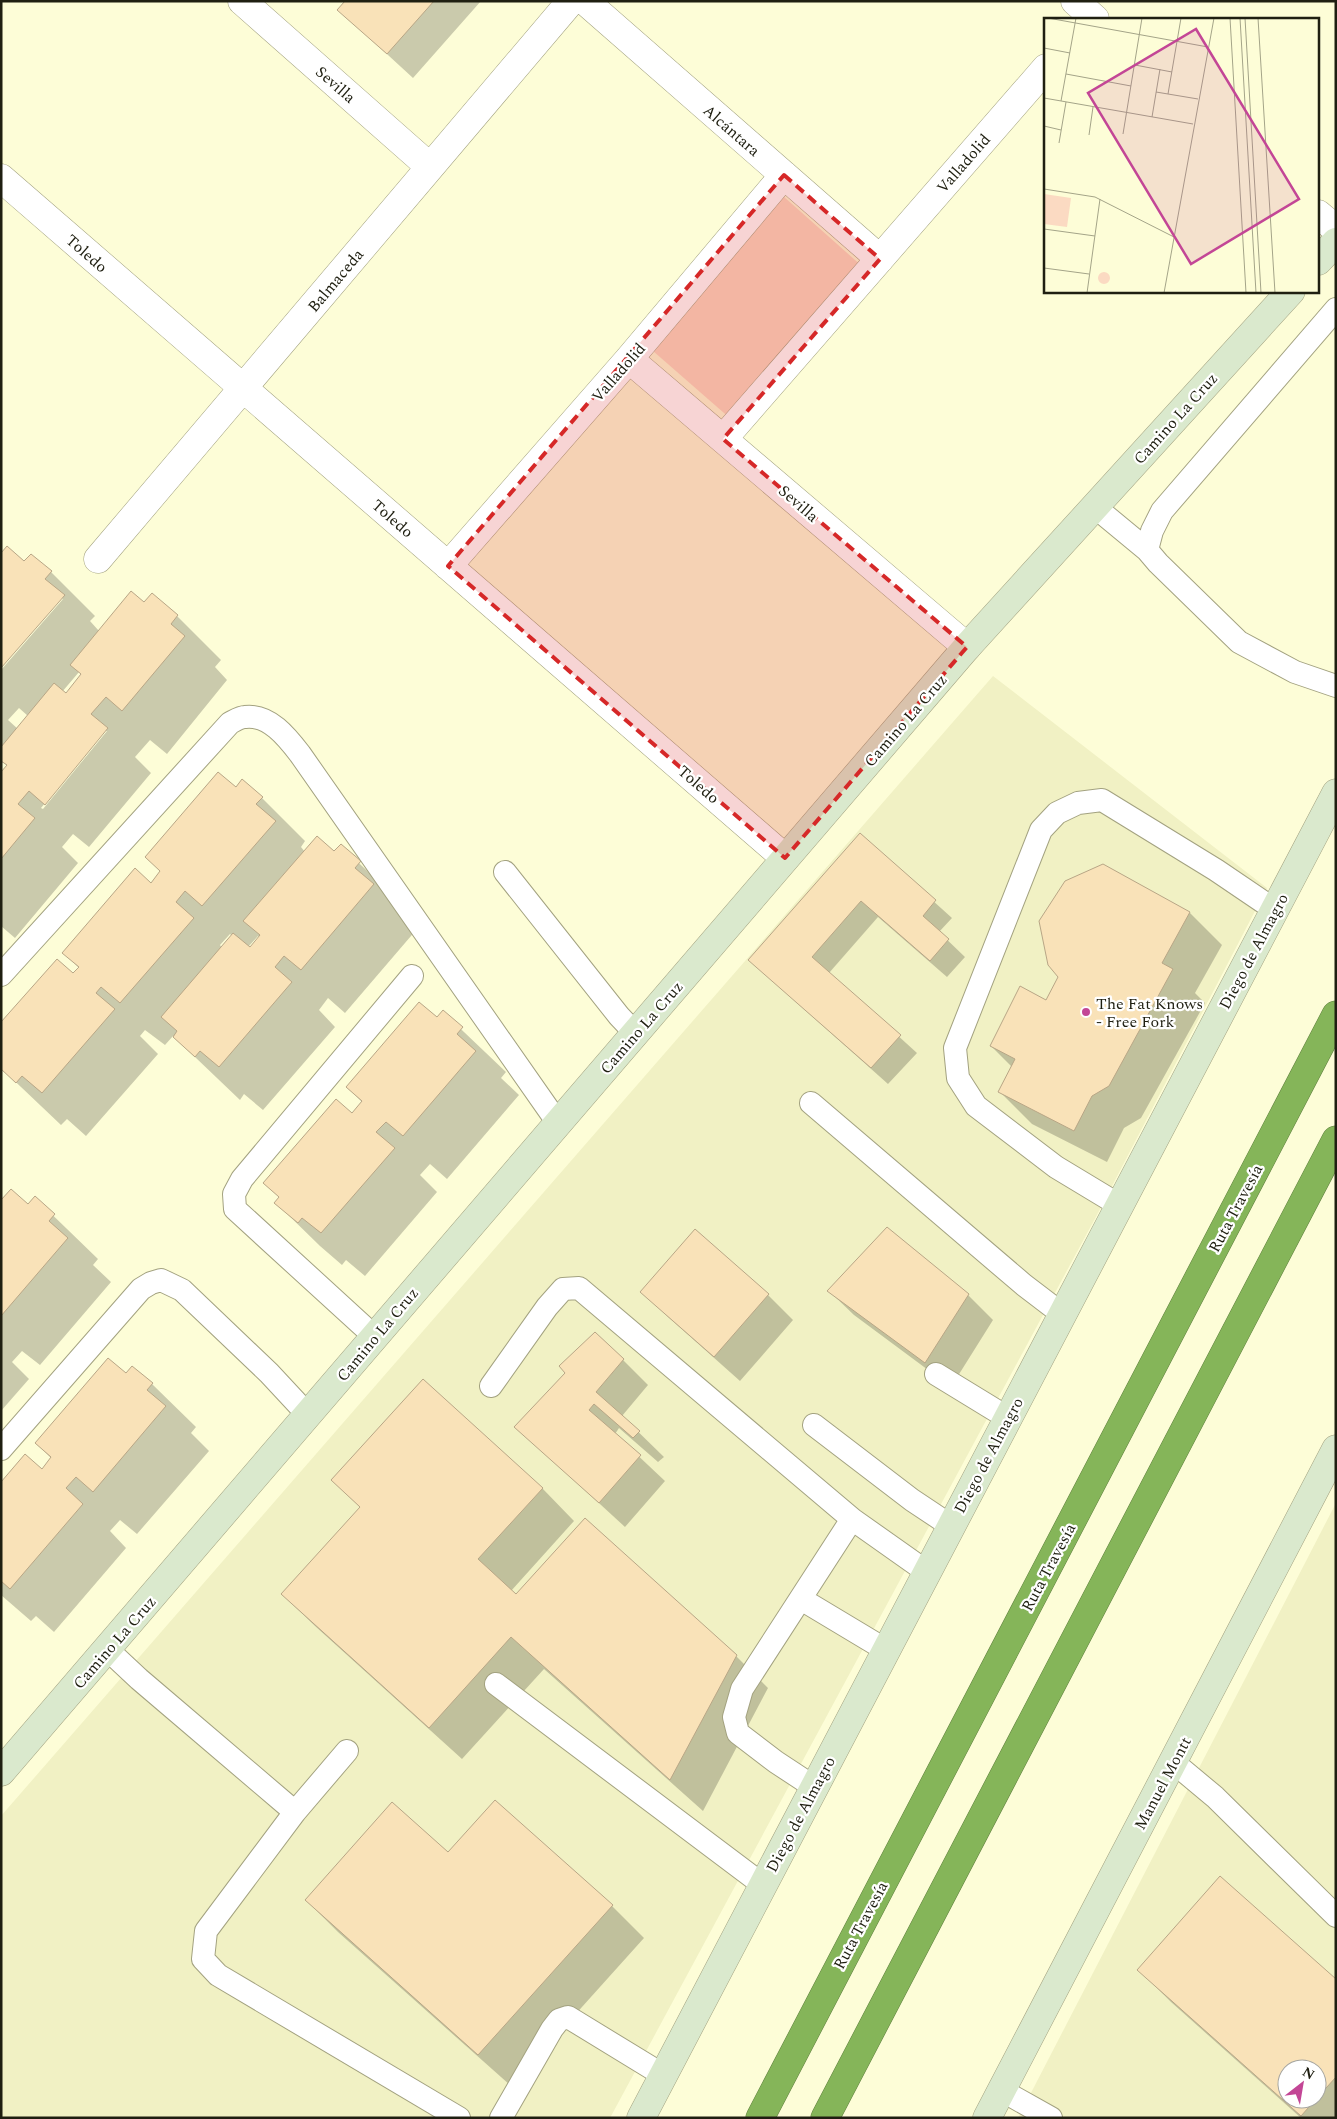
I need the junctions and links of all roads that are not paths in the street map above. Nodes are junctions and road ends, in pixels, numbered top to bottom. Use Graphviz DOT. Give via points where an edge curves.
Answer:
graph roads {
  1 [pos="242,1"];
  2 [pos="571,1"];
  3 [pos="585,1"];
  4 [pos="1044,70"];
  5 [pos="430,167"];
  6 [pos="784,175"];
  7 [pos="1,178"];
  8 [pos="1320,216"];
  9 [pos="1336,229"];
  10 [pos="1336,242"];
  11 [pos="880,259"];
  12 [pos="1320,259"];
  13 [pos="1290,292"];
  14 [pos="1336,309"];
  15 [pos="629,360"];
  16 [pos="243,388"];
  17 [pos="723,439"];
  18 [pos="1095,507"];
  19 [pos="1147,550"];
  20 [pos="98,559"];
  21 [pos="448,566"];
  22 [pos="967,647"];
  23 [pos="1336,686"];
  24 [pos="1336,793"];
  25 [pos="784,858"];
  26 [pos="505,872"];
  27 [pos="1275,910"];
  28 [pos="1,975"];
  29 [pos="412,976"];
  30 [pos="1336,1015"];
  31 [pos="635,1033"];
  32 [pos="811,1103"];
  33 [pos="558,1123"];
  34 [pos="1336,1140"];
  35 [pos="1119,1205"];
  36 [pos="1062,1314"];
  37 [pos="375,1337"];
  38 [pos="936,1374"];
  39 [pos="491,1386"];
  40 [pos="309,1416"];
  41 [pos="1008,1418"];
  42 [pos="814,1425"];
  43 [pos="1,1449"];
  44 [pos="1336,1449"];
  45 [pos="852,1519"];
  46 [pos="951,1526"];
  47 [pos="927,1572"];
  48 [pos="801,1600"];
  49 [pos="108,1650"];
  50 [pos="886,1650"];
  51 [pos="496,1684"];
  52 [pos="347,1751"];
  53 [pos="1173,1762"];
  54 [pos="1,1772"];
  55 [pos="814,1787"];
  56 [pos="295,1812"];
  57 [pos="763,1885"];
  58 [pos="1336,1916"];
  59 [pos="663,2075"];
  60 [pos="1002,2090"];
  61 [pos="459,2118"];
  62 [pos="500,2118"];
  63 [pos="641,2118"];
  64 [pos="760,2118"];
  65 [pos="825,2118"];
  66 [pos="987,2118"];
  67 [pos="1051,2118"];
  1 -- 5 [label="street, Sevilla"];
  2 -- 5 [label="street, Balmaceda"];
  3 -- 6 [label="street, Alcántara"];
  4 -- 11 [label="street, Valladolid"];
  5 -- 16 [label="street, Balmaceda"];
  6 -- 11 [label="street, Alcántara"];
  6 -- 15 [label="street, Valladolid"];
  7 -- 16 [label="street, Toledo"];
  8 -- 9 [label="street"];
  10 -- 12 [label="main road"];
  11 -- 17 [label="street, Valladolid"];
  13 -- 18 [label="main road, Camino La Cruz"];
  14 -- 19 [label="lane" via="1162,511"];
  15 -- 17 [label="street, Sevilla"];
  15 -- 21 [label="street, Valladolid"];
  16 -- 20 [label="street, Balmaceda"];
  16 -- 21 [label="street, Toledo"];
  17 -- 22 [label="street, Sevilla"];
  18 -- 19 [label="lane"];
  18 -- 22 [label="main road, Camino La Cruz"];
  19 -- 23 [label="lane" via="1239,642 1295,672"];
  21 -- 25 [label="street, Toledo"];
  22 -- 25 [label="main road, Camino La Cruz"];
  24 -- 27 [label="main road, Diego de Almagro"];
  25 -- 31 [label="main road, Camino La Cruz"];
  26 -- 31 [label="lane"];
  27 -- 35 [label="main road, Diego de Almagro"];
  27 -- 35 [label="lane" via="1102,800 1078,803 1057,813 1041,830 955,1048 958,1078 976,1106 1056,1167"];
  28 -- 33 [label="lane" via="230,723 244,717 259,719 281,730 300,754"];
  29 -- 37 [label="lane" via="242,1179 234,1194 235,1209"];
  30 -- 64 [label="highway, Ruta Travesía"];
  31 -- 33 [label="main road, Camino La Cruz"];
  32 -- 36 [label="lane"];
  33 -- 37 [label="main road, Camino La Cruz"];
  34 -- 65 [label="highway"];
  35 -- 36 [label="main road, Diego de Almagro"];
  36 -- 41 [label="main road, Diego de Almagro"];
  37 -- 40 [label="main road, Camino La Cruz"];
  38 -- 41 [label="lane"];
  39 -- 45 [label="lane" via="563,1289 579,1288"];
  40 -- 43 [label="lane" via="182,1290 161,1280 141,1289"];
  40 -- 49 [label="main road, Camino La Cruz"];
  41 -- 46 [label="main road, Diego de Almagro"];
  42 -- 46 [label="lane"];
  44 -- 53 [label="main road, Manuel Montt"];
  45 -- 47 [label="lane"];
  45 -- 48 [label="lane"];
  46 -- 47 [label="main road, Diego de Almagro"];
  47 -- 50 [label="main road, Diego de Almagro"];
  48 -- 50 [label="lane"];
  48 -- 55 [label="lane" via="742,1689 734,1717 738,1733"];
  49 -- 54 [label="main road, Camino La Cruz"];
  49 -- 56 [label="lane"];
  50 -- 55 [label="main road, Diego de Almagro"];
  51 -- 57 [label="lane"];
  52 -- 56 [label="lane"];
  53 -- 58 [label="lane" via="1215,1798"];
  53 -- 60 [label="main road, Manuel Montt"];
  55 -- 57 [label="main road, Diego de Almagro"];
  56 -- 61 [label="lane" via="206,1931 203,1959 218,1975"];
  57 -- 59 [label="main road, Diego de Almagro"];
  59 -- 62 [label="lane" via="568,2016 559,2020 552,2029"];
  59 -- 63 [label="main road, Diego de Almagro"];
  60 -- 66 [label="main road, Manuel Montt"];
  60 -- 67 [label="lane"];
}
